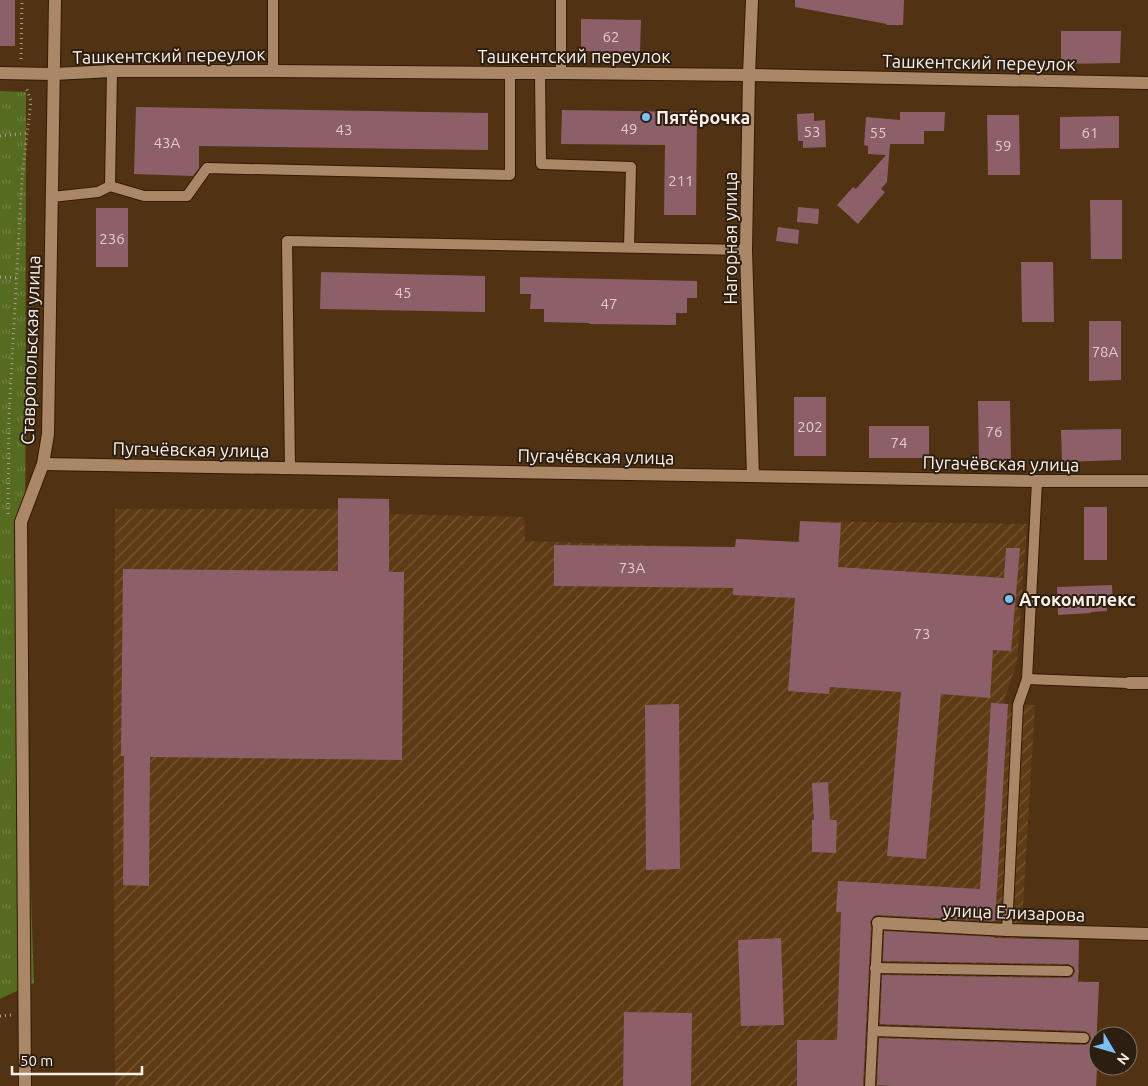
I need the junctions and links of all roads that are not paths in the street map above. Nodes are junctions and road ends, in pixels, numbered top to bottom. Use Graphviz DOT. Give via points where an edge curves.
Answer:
graph roads {
  1 [pos="55,0"];
  2 [pos="273,0"];
  3 [pos="561,0"];
  4 [pos="752,0"];
  5 [pos="273,71"];
  6 [pos="112,72"];
  7 [pos="0,73"];
  8 [pos="510,73"];
  9 [pos="540,73"];
  10 [pos="561,73"];
  11 [pos="54,74"];
  12 [pos="749,75"];
  13 [pos="1148,83"];
  14 [pos="110,186"];
  15 [pos="52,197"];
  16 [pos="629,247"];
  17 [pos="746,250"];
  18 [pos="43,464"];
  19 [pos="290,468"];
  20 [pos="753,476"];
  21 [pos="1037,481"];
  22 [pos="1148,481"];
  23 [pos="1027,679"];
  24 [pos="1129,683"];
  25 [pos="1148,683"];
  26 [pos="878,923"];
  27 [pos="1007,930"];
  28 [pos="1148,934"];
  29 [pos="876,968"];
  30 [pos="1068,972"];
  31 [pos="873,1031"];
  32 [pos="1084,1038"];
  33 [pos="25,1086"];
  34 [pos="870,1086"];
  1 -- 11 [label="street, Ставропольская улица"];
  2 -- 5 [label="lane"];
  3 -- 10 [label="lane"];
  4 -- 12 [label="street, Нагорная улица"];
  5 -- 6 [label="street, Ташкентский переулок"];
  5 -- 8 [label="street, Ташкентский переулок"];
  6 -- 11 [label="street, Ташкентский переулок"];
  6 -- 14 [label="lane"];
  7 -- 11 [label="street, Ташкентский переулок"];
  8 -- 9 [label="street, Ташкентский переулок"];
  8 -- 14 [label="lane" via="510,176 206,168 187,196 144,196"];
  9 -- 10 [label="street, Ташкентский переулок"];
  9 -- 16 [label="lane" via="541,164 631,167"];
  10 -- 12 [label="street, Ташкентский переулок"];
  11 -- 15 [label="street, Ставропольская улица"];
  12 -- 13 [label="street, Ташкентский переулок"];
  12 -- 17 [label="street, Нагорная улица"];
  14 -- 15 [label="lane" via="98,192"];
  15 -- 18 [label="street, Ставропольская улица" via="48,434"];
  16 -- 17 [label="lane"];
  16 -- 19 [label="lane" via="286,241"];
  17 -- 20 [label="street, Нагорная улица"];
  18 -- 19 [label="street, Пугачёвская улица"];
  18 -- 33 [label="street, Ставропольская улица" via="21,522"];
  19 -- 20 [label="street, Пугачёвская улица"];
  20 -- 21 [label="street, Пугачёвская улица"];
  21 -- 22 [label="street, Пугачёвская улица"];
  21 -- 23 [label="lane"];
  23 -- 24 [label="lane"];
  23 -- 27 [label="lane" via="1018,705"];
  24 -- 25 [label="street"];
  26 -- 27 [label="street, улица Елизарова"];
  26 -- 29 [label="lane"];
  27 -- 28 [label="street, улица Елизарова"];
  29 -- 30 [label="lane"];
  29 -- 31 [label="lane"];
  31 -- 32 [label="lane"];
  31 -- 34 [label="lane"];
}
